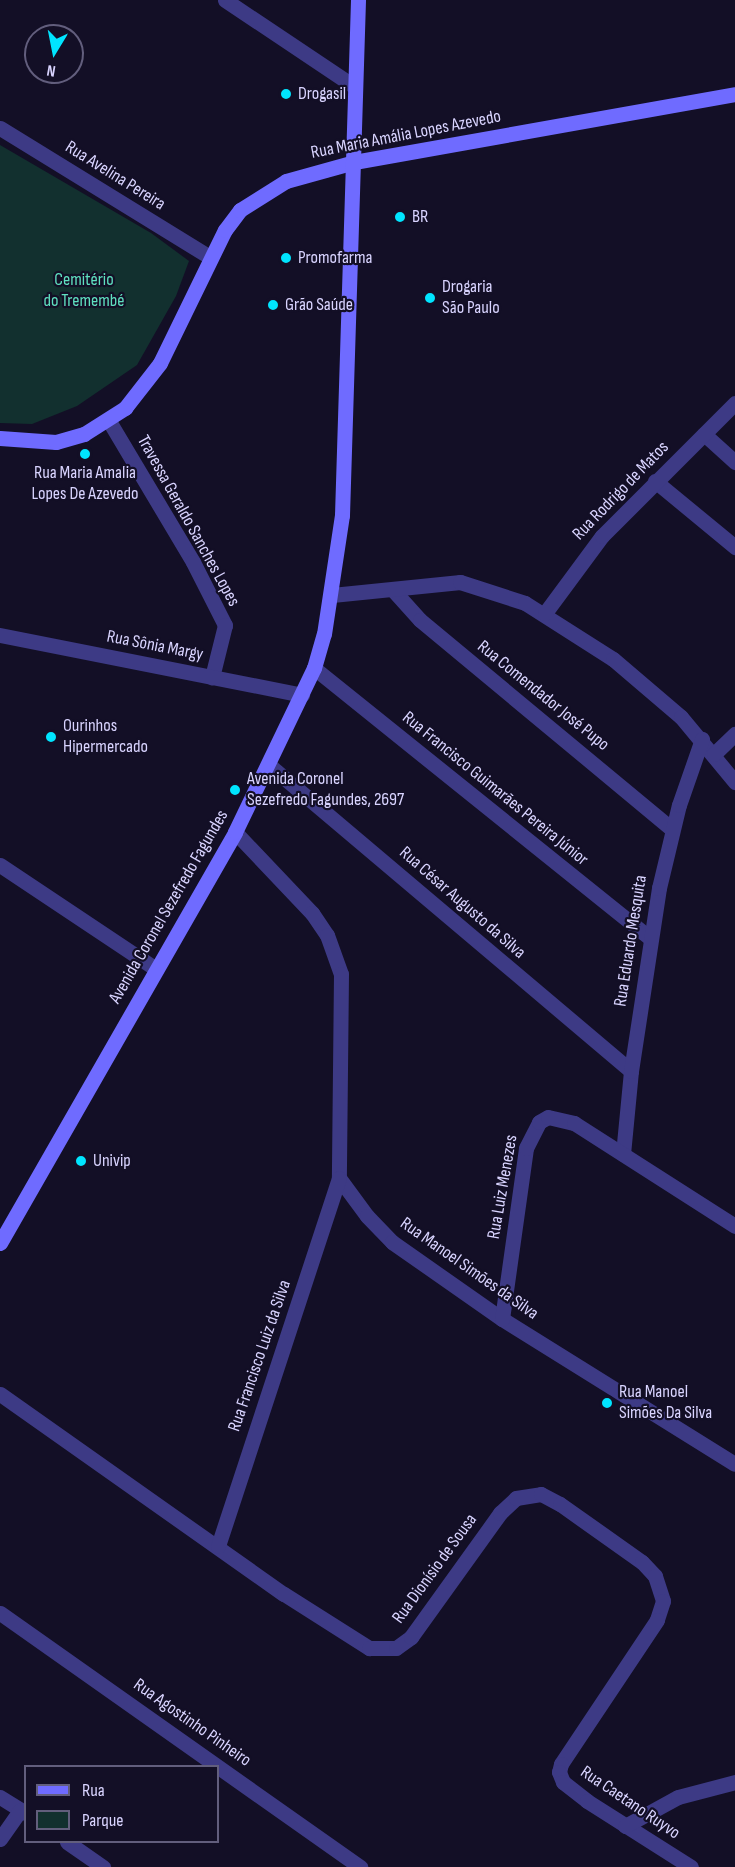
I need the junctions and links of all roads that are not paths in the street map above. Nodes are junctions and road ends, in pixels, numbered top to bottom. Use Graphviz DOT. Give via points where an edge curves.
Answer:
graph roads {
  1 [pos="225,0"];
  2 [pos="358,0"];
  3 [pos="355,87"];
  4 [pos="735,94"];
  5 [pos="0,128"];
  6 [pos="354,162"];
  7 [pos="210,257"];
  8 [pos="735,403"];
  9 [pos="109,421"];
  10 [pos="704,434"];
  11 [pos="0,438"];
  12 [pos="735,462"];
  13 [pos="655,481"];
  14 [pos="735,547"];
  15 [pos="393,590"];
  16 [pos="332,595"];
  17 [pos="545,613"];
  18 [pos="0,635"];
  19 [pos="314,668"];
  20 [pos="212,677"];
  21 [pos="302,695"];
  22 [pos="735,734"];
  23 [pos="702,739"];
  24 [pos="714,754"];
  25 [pos="269,765"];
  26 [pos="735,782"];
  27 [pos="672,829"];
  28 [pos="235,832"];
  29 [pos="0,865"];
  30 [pos="651,939"];
  31 [pos="156,969"];
  32 [pos="631,1071"];
  33 [pos="622,1154"];
  34 [pos="339,1178"];
  35 [pos="735,1226"];
  36 [pos="0,1243"];
  37 [pos="502,1319"];
  38 [pos="0,1394"];
  39 [pos="735,1464"];
  40 [pos="218,1546"];
  41 [pos="0,1613"];
  42 [pos="561,1764"];
  43 [pos="215,1765"];
  44 [pos="219,1768"];
  45 [pos="735,1782"];
  46 [pos="0,1797"];
  47 [pos="23,1812"];
  48 [pos="625,1826"];
  49 [pos="0,1839"];
  50 [pos="68,1843"];
  51 [pos="685,1865"];
  52 [pos="103,1867"];
  53 [pos="360,1867"];
  1 -- 3 [label="street"];
  2 -- 3 [label="main road, Avenida Coronel Sezefredo Fagundes"];
  3 -- 6 [label="main road, Avenida Coronel Sezefredo Fagundes"];
  4 -- 6 [label="main road, Rua Maria Amália Lopes Azevedo"];
  5 -- 7 [label="street, Rua Avelina Pereira"];
  6 -- 7 [label="main road, Rua Maria Amália Lopes Azevedo" via="297,177 262,193 240,210"];
  6 -- 16 [label="main road, Avenida Coronel Sezefredo Fagundes" via="343,491"];
  7 -- 9 [label="main road, Rua Maria Amália Lopes Azevedo" via="151,379"];
  8 -- 10 [label="street, Rua Rodrigo de Matos"];
  9 -- 11 [label="main road, Rua Maria Amália Lopes Azevedo" via="84,434 56,441 25,443"];
  9 -- 20 [label="street, Travessa Geraldo Sanches Lopes" via="193,562 225,625"];
  10 -- 12 [label="street"];
  10 -- 13 [label="street, Rua Rodrigo de Matos"];
  13 -- 14 [label="street"];
  13 -- 17 [label="street, Rua Rodrigo de Matos" via="602,536"];
  15 -- 16 [label="street"];
  15 -- 17 [label="street" via="436,583 468,584"];
  15 -- 27 [label="street, Rua Comendador José Pupo" via="420,620"];
  16 -- 19 [label="main road, Avenida Coronel Sezefredo Fagundes"];
  17 -- 23 [label="street" via="613,659"];
  18 -- 20 [label="street, Rua Sônia Margy"];
  19 -- 21 [label="main road, Avenida Coronel Sezefredo Fagundes"];
  19 -- 30 [label="street, Rua Francisco Guimarães Pereira Júnior"];
  20 -- 21 [label="street, Rua Sônia Margy"];
  21 -- 25 [label="main road, Avenida Coronel Sezefredo Fagundes"];
  22 -- 24 [label="street"];
  23 -- 24 [label="street"];
  23 -- 27 [label="street, Rua Eduardo Mesquita"];
  24 -- 26 [label="street"];
  25 -- 28 [label="main road, Avenida Coronel Sezefredo Fagundes"];
  25 -- 32 [label="street, Rua César Augusto da Silva"];
  27 -- 30 [label="street, Rua Eduardo Mesquita"];
  28 -- 31 [label="main road, Avenida Coronel Sezefredo Fagundes"];
  28 -- 34 [label="street" via="312,913 327,935 341,974"];
  29 -- 31 [label="street"];
  30 -- 32 [label="street, Rua Eduardo Mesquita"];
  31 -- 36 [label="main road, Avenida Coronel Sezefredo Fagundes"];
  32 -- 33 [label="street, Rua Eduardo Mesquita"];
  33 -- 35 [label="street, Rua Luiz Menezes"];
  33 -- 37 [label="street, Rua Luiz Menezes" via="574,1123 548,1117 538,1122 526,1148"];
  34 -- 37 [label="street, Rua Manoel Simões da Silva" via="392,1242"];
  34 -- 40 [label="street, Rua Francisco Luiz da Silva"];
  37 -- 39 [label="street, Rua Manoel Simões da Silva"];
  38 -- 40 [label="street, Rua Dionísio de Sousa"];
  40 -- 42 [label="street, Rua Dionísio de Sousa" via="362,1645 382,1650 396,1648 411,1637 500,1513 516,1498 542,1494 560,1504 642,1562 655,1576 663,1601 657,1620"];
  41 -- 43 [label="street, Rua Agostinho Pinheiro"];
  42 -- 48 [label="street, Rua Caetano Ruyvo" via="563,1782"];
  44 -- 53 [label="street, Rua Agostinho Pinheiro"];
  45 -- 48 [label="street" via="678,1797"];
  46 -- 47 [label="street"];
  47 -- 49 [label="street"];
  48 -- 51 [label="street, Rua Caetano Ruyvo"];
  50 -- 52 [label="street"];
}
